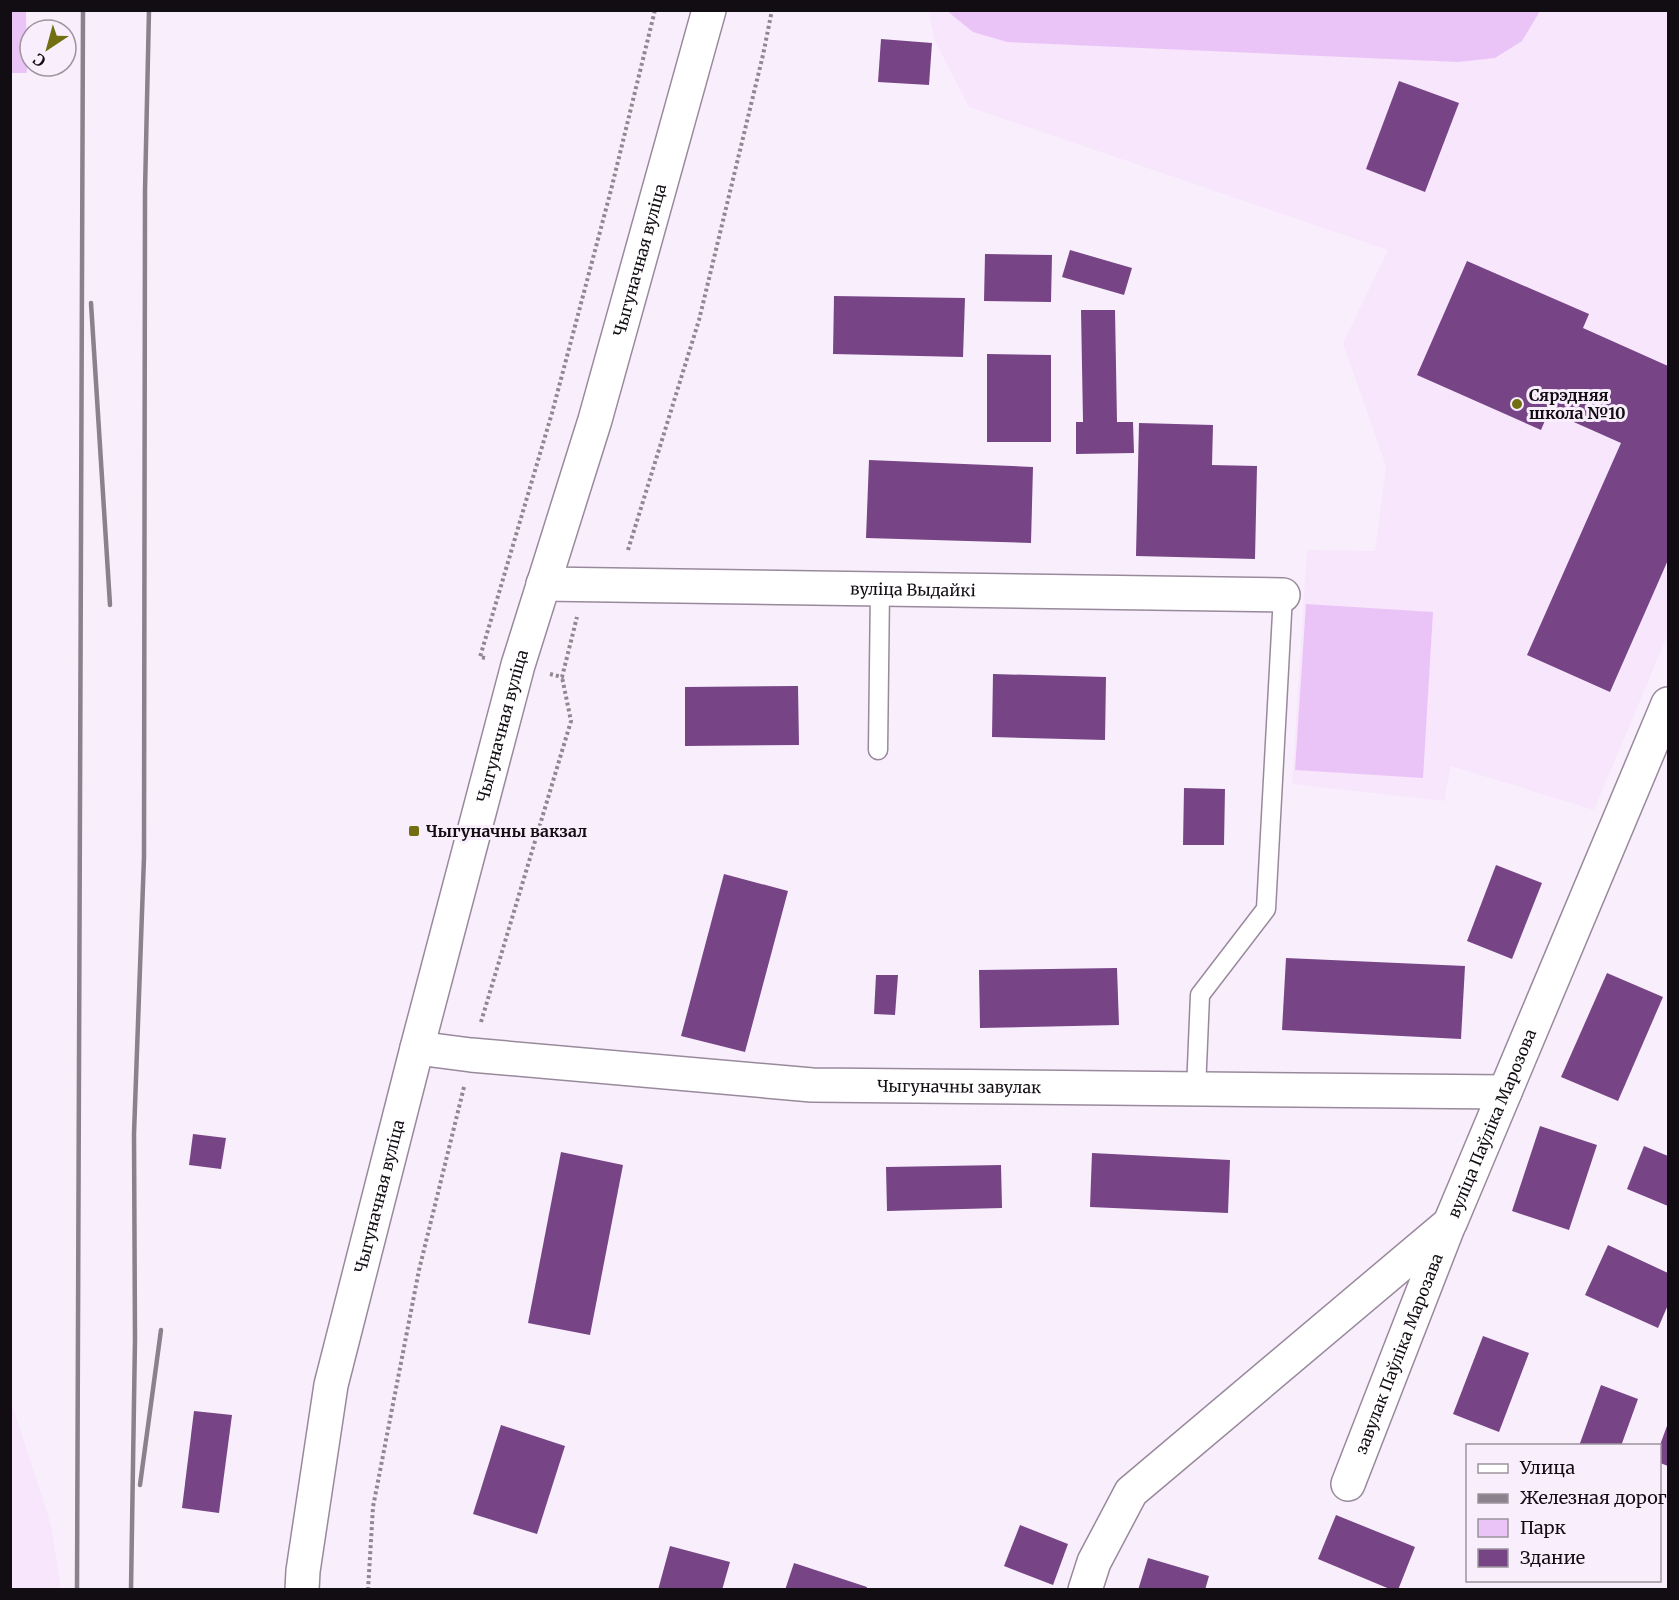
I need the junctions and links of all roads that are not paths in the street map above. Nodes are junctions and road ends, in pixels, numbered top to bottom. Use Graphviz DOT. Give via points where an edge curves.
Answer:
graph roads {
  1 [pos="709,10"];
  2 [pos="543,584"];
  3 [pos="880,589"];
  4 [pos="1283,595"];
  5 [pos="1666,714"];
  6 [pos="878,750"];
  7 [pos="417,1048"];
  8 [pos="1196,1090"];
  9 [pos="1505,1092"];
  10 [pos="1450,1223"];
  11 [pos="1348,1484"];
  12 [pos="302,1590"];
  13 [pos="1084,1590"];
  1 -- 2 [label="street, Чыгуначная вуліца" via="595,420"];
  2 -- 3 [label="street, вуліца Выдайкі"];
  2 -- 7 [label="street, Чыгуначная вуліца"];
  3 -- 4 [label="street, вуліца Выдайкі"];
  3 -- 6 [label="lane"];
  4 -- 8 [label="lane" via="1266,909 1200,995"];
  5 -- 9 [label="street, вуліца Паўліка Марозова"];
  7 -- 8 [label="street, Чыгуначны завулак" via="812,1085"];
  7 -- 12 [label="street, Чыгуначная вуліца" via="331,1385"];
  8 -- 9 [label="street, Чыгуначны завулак"];
  9 -- 10 [label="street, вуліца Паўліка Марозова"];
  10 -- 11 [label="street, завулак Паўліка Марозава"];
  10 -- 13 [label="street, вуліца Паўліка Марозова" via="1131,1492 1094,1562"];
}
